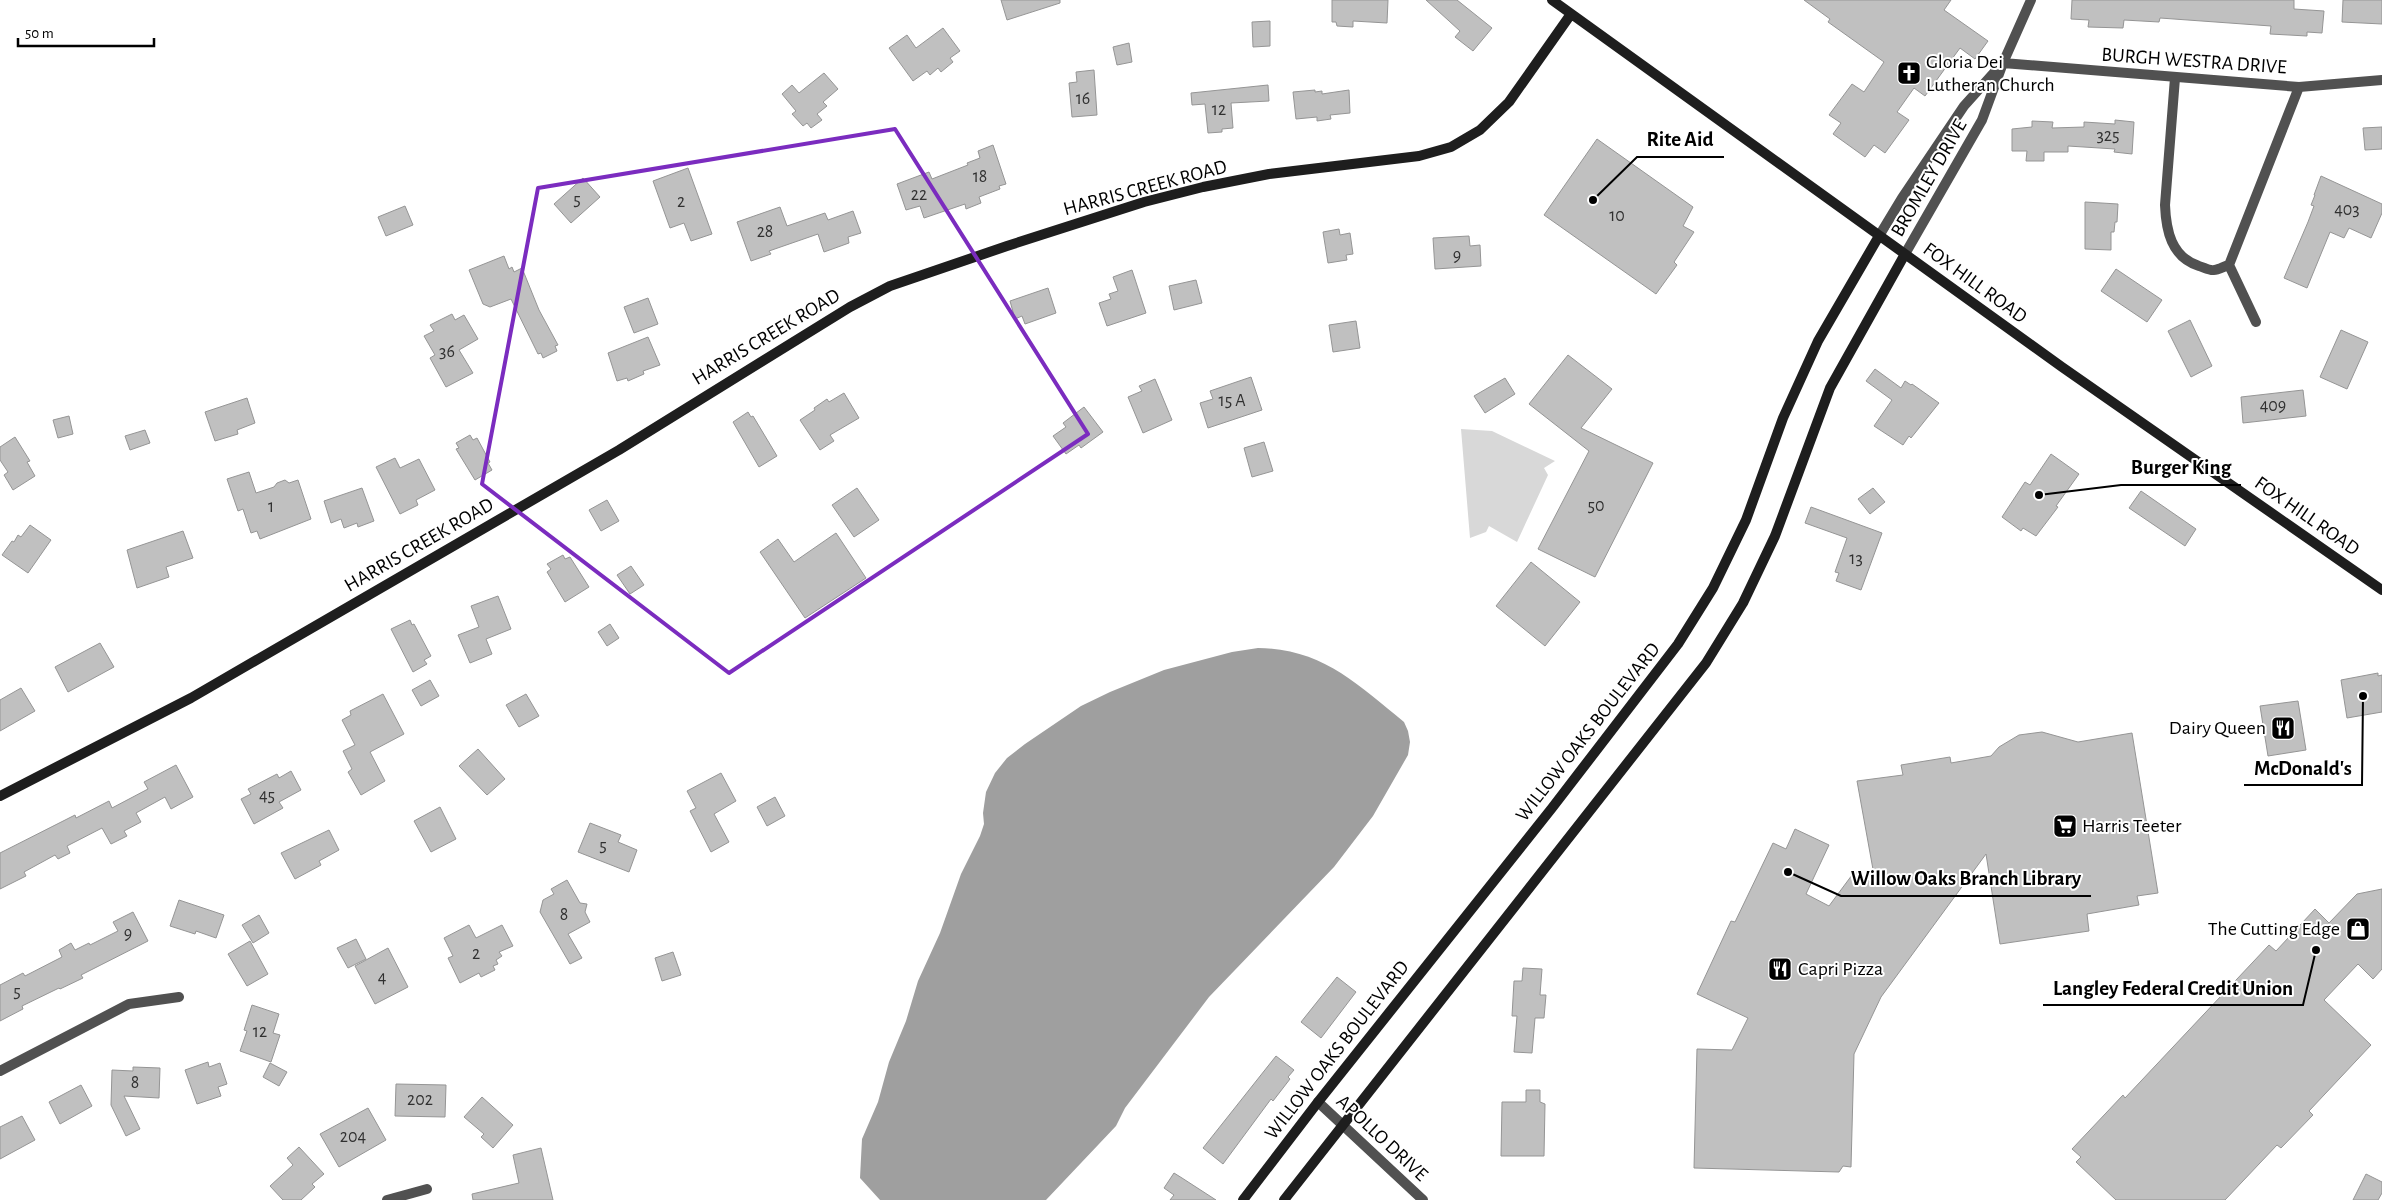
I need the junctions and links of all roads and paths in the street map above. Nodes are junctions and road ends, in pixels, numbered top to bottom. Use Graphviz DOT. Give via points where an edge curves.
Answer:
graph roads {
  1 [pos="1552,0"];
  2 [pos="2031,0"];
  3 [pos="1571,14"];
  4 [pos="2003,63"];
  5 [pos="2175,78"];
  6 [pos="2382,80"];
  7 [pos="2299,86"];
  8 [pos="1880,236"];
  9 [pos="1905,254"];
  10 [pos="2229,265"];
  11 [pos="2256,322"];
  12 [pos="2382,590"];
  13 [pos="0,796"];
  14 [pos="179,997"];
  15 [pos="0,1071"];
  16 [pos="1318,1102"];
  17 [pos="1343,1125"];
  18 [pos="427,1190"];
  19 [pos="387,1200"];
  20 [pos="1243,1200"];
  21 [pos="1284,1200"];
  22 [pos="1423,1200"];
  1 -- 3 [label="street, FOX HILL ROAD"];
  2 -- 4 [label="street, BROMLEY DRIVE"];
  3 -- 8 [label="street, FOX HILL ROAD"];
  3 -- 13 [label="street, HARRIS CREEK ROAD" via="1509,102 1480,130 1451,147 1419,156 1269,174 1203,187 1125,208 890,286 850,307 619,450 198,693"];
  4 -- 5 [label="street, BURGH WESTRA DRIVE"];
  4 -- 8 [label="street, BROMLEY DRIVE" via="1964,106"];
  4 -- 9 [label="street, BROMLEY DRIVE" via="1982,120"];
  5 -- 7 [label="street, BURGH WESTRA DRIVE"];
  5 -- 10 [label="street" via="2164,205 2166,226 2182,258 2213,270"];
  6 -- 7 [label="street, BURGH WESTRA DRIVE"];
  7 -- 10 [label="street"];
  8 -- 9 [label="street, FOX HILL ROAD"];
  8 -- 16 [label="street, WILLOW OAKS BOULEVARD" via="1818,341 1783,418 1746,520 1713,588 1678,644"];
  9 -- 12 [label="street, FOX HILL ROAD"];
  9 -- 17 [label="street" via="1830,388 1775,536 1743,603 1706,664"];
  10 -- 11 [label="street"];
  14 -- 15 [label="street" via="128,1004"];
  16 -- 17 [label="street, APOLLO DRIVE"];
  16 -- 20 [label="street, WILLOW OAKS BOULEVARD"];
  17 -- 21 [label="street"];
  17 -- 22 [label="street, APOLLO DRIVE"];
  18 -- 19 [label="street"];
}
